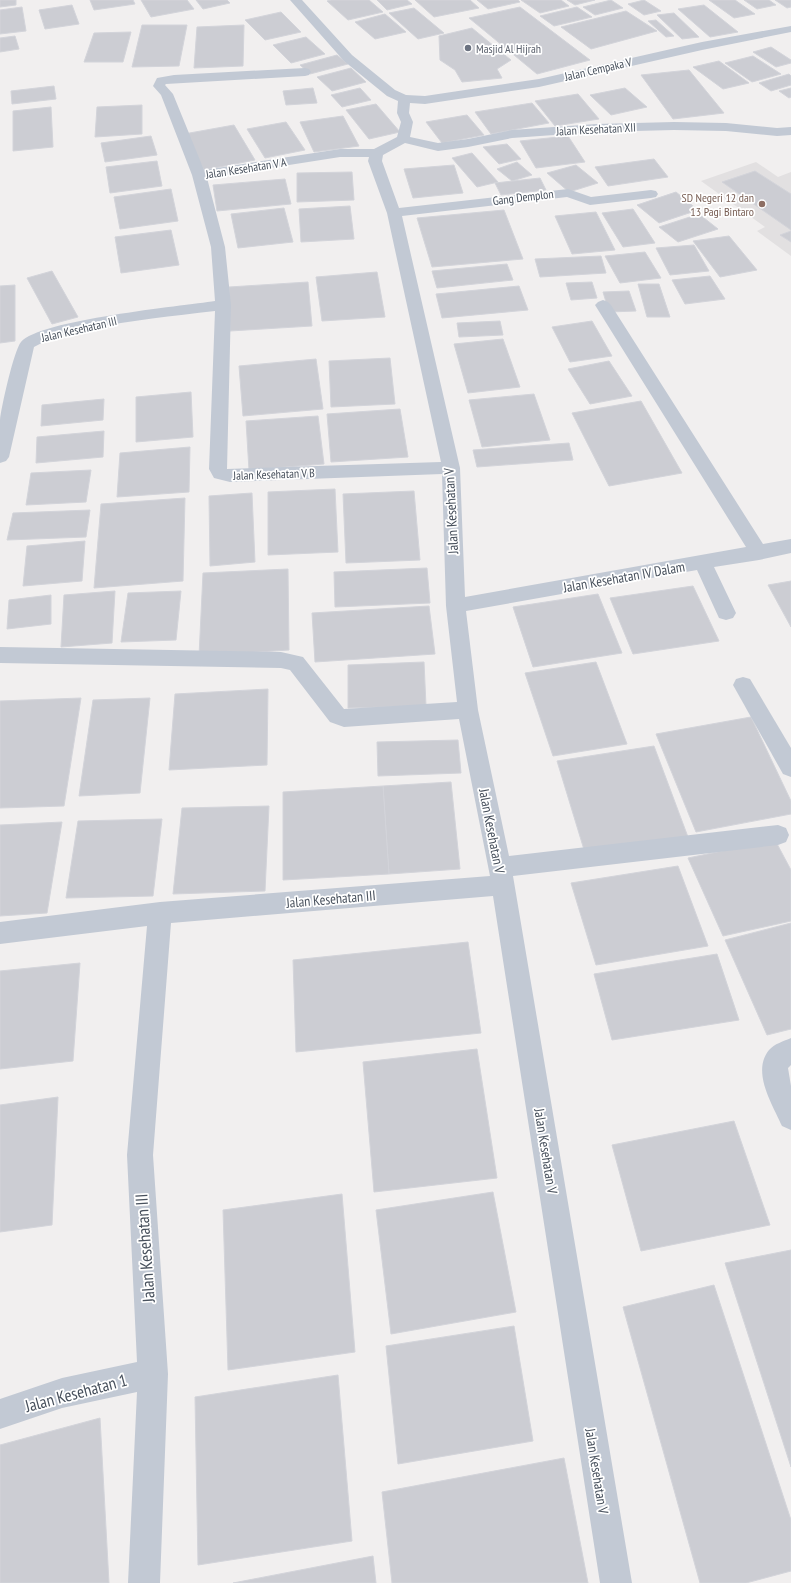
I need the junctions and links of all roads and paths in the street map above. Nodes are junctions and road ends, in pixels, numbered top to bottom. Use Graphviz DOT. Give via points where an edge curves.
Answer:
graph roads {
  1 [pos="296,0"];
  2 [pos="791,29"];
  3 [pos="305,72"];
  4 [pos="404,99"];
  5 [pos="791,131"];
  6 [pos="403,138"];
  7 [pos="377,153"];
  8 [pos="199,175"];
  9 [pos="651,194"];
  10 [pos="394,213"];
  11 [pos="223,305"];
  12 [pos="603,305"];
  13 [pos="0,457"];
  14 [pos="450,468"];
  15 [pos="791,546"];
  16 [pos="759,553"];
  17 [pos="703,563"];
  18 [pos="456,606"];
  19 [pos="726,613"];
  20 [pos="0,655"];
  21 [pos="743,685"];
  22 [pos="468,710"];
  23 [pos="791,768"];
  24 [pos="778,835"];
  25 [pos="501,876"];
  26 [pos="160,913"];
  27 [pos="0,933"];
  28 [pos="791,1051"];
  29 [pos="791,1117"];
  30 [pos="153,1374"];
  31 [pos="0,1414"];
  32 [pos="144,1583"];
  33 [pos="616,1583"];
  1 -- 4 [label="street" via="348,58 391,93"];
  2 -- 4 [label="street, Jalan Cempaka V" via="702,46 539,83 425,100"];
  3 -- 8 [label="street" via="174,78 161,81 159,86 167,94"];
  4 -- 6 [label="street" via="403,112 407,122"];
  5 -- 6 [label="street, Jalan Kesehatan XII" via="674,126 596,128 512,134 438,147"];
  6 -- 7 [label="street"];
  7 -- 8 [label="street, Jalan Kesehatan V A" via="340,153"];
  7 -- 10 [label="street, Jalan Kesehatan V" via="375,161"];
  8 -- 11 [label="street, Jalan Kesehatan V A" via="218,247"];
  9 -- 10 [label="street, Gang Demplon" via="590,201 568,193"];
  10 -- 14 [label="street, Jalan Kesehatan V"];
  11 -- 13 [label="street, Jalan Kesehatan III" via="111,320 40,336 27,344"];
  11 -- 14 [label="street, Jalan Kesehatan V B" via="218,469 220,474 230,476"];
  12 -- 16 [label="street"];
  14 -- 18 [label="street, Jalan Kesehatan V"];
  15 -- 16 [label="street, Jalan Kesehatan IV Dalam"];
  16 -- 17 [label="street, Jalan Kesehatan IV Dalam"];
  17 -- 18 [label="street, Jalan Kesehatan IV Dalam"];
  17 -- 19 [label="street"];
  18 -- 22 [label="street, Jalan Kesehatan V"];
  20 -- 22 [label="street" via="281,660 296,663 337,716 344,718"];
  21 -- 23 [label="street"];
  22 -- 25 [label="street, Jalan Kesehatan V"];
  24 -- 25 [label="street, Jalan Kesehatan III"];
  25 -- 26 [label="street, Jalan Kesehatan III"];
  25 -- 33 [label="street, Jalan Kesehatan V"];
  26 -- 27 [label="street, Jalan Kesehatan III"];
  26 -- 30 [label="street, Jalan Kesehatan III" via="140,1155"];
  28 -- 29 [label="street" via="776,1062 774,1073"];
  30 -- 31 [label="street, Jalan Kesehatan 1" via="62,1393"];
  30 -- 32 [label="street, Jalan Kesehatan III"];
}
